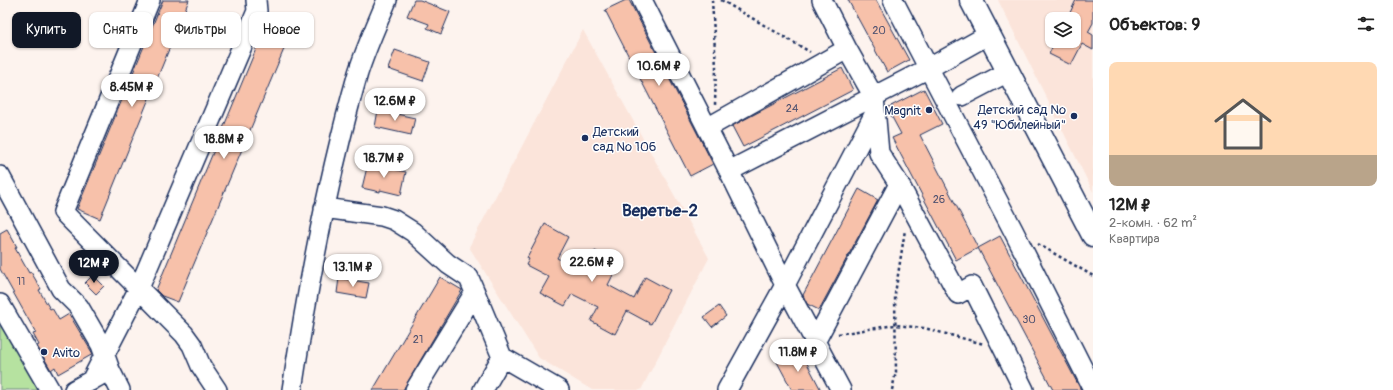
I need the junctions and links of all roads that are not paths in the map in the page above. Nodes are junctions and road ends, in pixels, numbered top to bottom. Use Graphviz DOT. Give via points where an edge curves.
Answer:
graph roads {
  1 [pos="150,0"];
  2 [pos="256,0"];
  3 [pos="387,0"];
  4 [pos="822,0"];
  5 [pos="893,0"];
  6 [pos="971,0"];
  7 [pos="648,3"];
  8 [pos="988,36"];
  9 [pos="847,49"];
  10 [pos="929,68"];
  11 [pos="1008,72"];
  12 [pos="962,96"];
  13 [pos="874,105"];
  14 [pos="707,128"];
  15 [pos="729,171"];
  16 [pos="0,176"];
  17 [pos="899,184"];
  18 [pos="324,208"];
  19 [pos="1093,235"];
  20 [pos="785,285"];
  21 [pos="139,288"];
  22 [pos="474,292"];
  23 [pos="0,304"];
  24 [pos="815,342"];
  25 [pos="502,357"];
  26 [pos="107,362"];
  27 [pos="1093,389"];
  28 [pos="50,390"];
  29 [pos="74,390"];
  30 [pos="120,390"];
  31 [pos="217,390"];
  32 [pos="292,390"];
  33 [pos="415,390"];
  34 [pos="483,390"];
  35 [pos="559,390"];
  36 [pos="727,390"];
  37 [pos="840,390"];
  38 [pos="1024,390"];
  1 -- 21 [label="street" via="63,212"];
  2 -- 21 [label="street" via="257,11"];
  3 -- 18 [label="street" via="359,72"];
  4 -- 9 [label="street"];
  5 -- 10 [label="street"];
  6 -- 8 [label="main road"];
  7 -- 14 [label="street"];
  8 -- 10 [label="street"];
  8 -- 11 [label="main road"];
  9 -- 13 [label="street"];
  9 -- 14 [label="street"];
  10 -- 13 [label="street"];
  10 -- 27 [label="street"];
  11 -- 12 [label="street"];
  11 -- 19 [label="main road"];
  13 -- 15 [label="street"];
  13 -- 17 [label="street" via="879,153"];
  13 -- 20 [label="street"];
  14 -- 15 [label="street"];
  15 -- 20 [label="street"];
  16 -- 26 [label="street" via="61,289 80,307"];
  17 -- 24 [label="street"];
  17 -- 38 [label="street" via="958,294 972,286"];
  18 -- 22 [label="street" via="394,220 413,232 469,278"];
  18 -- 32 [label="street" via="305,304"];
  20 -- 24 [label="street"];
  20 -- 36 [label="street"];
  21 -- 26 [label="street"];
  21 -- 31 [label="street" via="184,334"];
  22 -- 25 [label="street"];
  22 -- 33 [label="street"];
  23 -- 28 [label="street"];
  24 -- 37 [label="street"];
  25 -- 34 [label="street"];
  25 -- 35 [label="street"];
  26 -- 29 [label="street" via="91,381"];
  26 -- 30 [label="street"];
}
